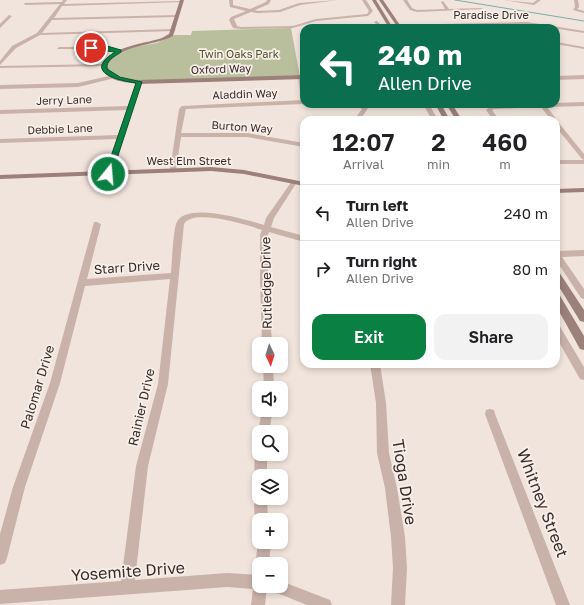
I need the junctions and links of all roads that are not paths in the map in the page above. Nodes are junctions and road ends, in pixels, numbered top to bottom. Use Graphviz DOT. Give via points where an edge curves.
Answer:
graph roads {
  1 [pos="231,0"];
  2 [pos="269,0"];
  3 [pos="336,0"];
  4 [pos="364,0"];
  5 [pos="374,0"];
  6 [pos="381,0"];
  7 [pos="404,0"];
  8 [pos="506,0"];
  9 [pos="539,0"];
  10 [pos="576,0"];
  11 [pos="181,1"];
  12 [pos="325,1"];
  13 [pos="443,2"];
  14 [pos="63,3"];
  15 [pos="25,4"];
  16 [pos="481,9"];
  17 [pos="448,10"];
  18 [pos="248,11"];
  19 [pos="432,11"];
  20 [pos="584,12"];
  21 [pos="10,16"];
  22 [pos="178,16"];
  23 [pos="436,16"];
  24 [pos="51,18"];
  25 [pos="440,20"];
  26 [pos="387,21"];
  27 [pos="303,24"];
  28 [pos="389,24"];
  29 [pos="391,24"];
  30 [pos="397,24"];
  31 [pos="443,24"];
  32 [pos="508,24"];
  33 [pos="533,24"];
  34 [pos="300,25"];
  35 [pos="0,27"];
  36 [pos="560,28"];
  37 [pos="174,30"];
  38 [pos="584,32"];
  39 [pos="39,34"];
  40 [pos="560,44"];
  41 [pos="59,48"];
  42 [pos="584,48"];
  43 [pos="119,51"];
  44 [pos="0,64"];
  45 [pos="104,64"];
  46 [pos="0,67"];
  47 [pos="113,77"];
  48 [pos="300,77"];
  49 [pos="584,77"];
  50 [pos="560,78"];
  51 [pos="140,82"];
  52 [pos="0,87"];
  53 [pos="300,101"];
  54 [pos="584,104"];
  55 [pos="560,105"];
  56 [pos="129,108"];
  57 [pos="544,108"];
  58 [pos="0,112"];
  59 [pos="551,116"];
  60 [pos="560,128"];
  61 [pos="178,135"];
  62 [pos="120,137"];
  63 [pos="0,141"];
  64 [pos="300,143"];
  65 [pos="575,146"];
  66 [pos="584,146"];
  67 [pos="584,158"];
  68 [pos="560,162"];
  69 [pos="584,162"];
  70 [pos="173,170"];
  71 [pos="108,174"];
  72 [pos="0,177"];
  73 [pos="294,182"];
  74 [pos="300,183"];
  75 [pos="584,190"];
  76 [pos="560,191"];
  77 [pos="97,224"];
  78 [pos="265,228"];
  79 [pos="300,238"];
  80 [pos="584,253"];
  81 [pos="560,254"];
  82 [pos="560,260"];
  83 [pos="175,276"];
  84 [pos="560,280"];
  85 [pos="81,283"];
  86 [pos="584,296"];
  87 [pos="560,304"];
  88 [pos="584,318"];
  89 [pos="560,335"];
  90 [pos="267,337"];
  91 [pos="584,345"];
  92 [pos="376,368"];
  93 [pos="584,376"];
  94 [pos="490,414"];
  95 [pos="0,558"];
  96 [pos="252,582"];
  97 [pos="127,588"];
  98 [pos="288,590"];
  99 [pos="259,593"];
  100 [pos="0,598"];
  101 [pos="258,605"];
  102 [pos="325,605"];
  103 [pos="398,605"];
  104 [pos="563,605"];
  1 -- 18 [label="street" via="231,6"];
  2 -- 18 [label="street" via="268,3"];
  3 -- 12 [label="street"];
  4 -- 27 [label="street" via="372,11 368,15 316,20"];
  5 -- 26 [label="street"];
  6 -- 30 [label="street"];
  7 -- 19 [label="street" via="414,11"];
  8 -- 9 [label="street" via="534,4"];
  10 -- 20 [label="street" via="575,10"];
  11 -- 14 [label="street"];
  11 -- 22 [label="street"];
  12 -- 18 [label="street" via="299,4 280,11"];
  13 -- 17 [label="street"];
  14 -- 15 [label="street"];
  14 -- 24 [label="street"];
  16 -- 17 [label="street"];
  17 -- 19 [label="street"];
  18 -- 34 [label="street" via="232,18 235,27"];
  19 -- 23 [label="street"];
  21 -- 35 [label="street"];
  22 -- 24 [label="street"];
  22 -- 37 [label="street"];
  24 -- 39 [label="street"];
  25 -- 31 [label="street"];
  26 -- 28 [label="street"];
  26 -- 29 [label="street"];
  32 -- 33 [label="street, Paradise Drive"];
  36 -- 38 [label="street, Paradise Drive"];
  37 -- 39 [label="street"];
  37 -- 43 [label="street" via="171,35 160,41"];
  39 -- 44 [label="street" via="16,45"];
  40 -- 42 [label="street"];
  41 -- 43 [label="street" via="107,48"];
  43 -- 45 [label="street"];
  45 -- 46 [label="street"];
  45 -- 47 [label="street" via="105,70"];
  47 -- 51 [label="street, Oxford Way"];
  47 -- 52 [label="street" via="78,85"];
  48 -- 51 [label="street, Oxford Way"];
  49 -- 50 [label="street"];
  51 -- 56 [label="street"];
  53 -- 61 [label="street, Aladdin Way" via="186,106 182,109"];
  54 -- 55 [label="street"];
  56 -- 58 [label="street, Jerry Lane"];
  56 -- 62 [label="street"];
  57 -- 59 [label="street"];
  60 -- 65 [label="street"];
  61 -- 64 [label="street, Burton Way" via="242,135"];
  61 -- 70 [label="street"];
  62 -- 63 [label="street, Debbie Lane"];
  62 -- 71 [label="street"];
  65 -- 66 [label="street"];
  65 -- 67 [label="street"];
  68 -- 69 [label="street"];
  70 -- 71 [label="street, West Elm Street"];
  70 -- 73 [label="street, West Elm Street" via="211,169 244,172"];
  71 -- 72 [label="street, West Elm Street"];
  73 -- 74 [label="street, West Elm Street"];
  73 -- 78 [label="street, Rutledge Drive" via="280,200"];
  75 -- 76 [label="street"];
  77 -- 85 [label="street, Palomar Drive"];
  78 -- 79 [label="street"];
  78 -- 83 [label="street, Rainier Drive" via="220,218 185,218 180,224"];
  78 -- 90 [label="street, Rutledge Drive" via="263,246"];
  80 -- 81 [label="street"];
  82 -- 86 [label="street"];
  83 -- 85 [label="street, Starr Drive"];
  83 -- 97 [label="street, Rainier Drive" via="163,384 142,466"];
  84 -- 88 [label="street"];
  85 -- 95 [label="street, Palomar Drive" via="55,383 19,487"];
  87 -- 91 [label="street"];
  89 -- 93 [label="street"];
  92 -- 103 [label="street, Tioga Drive" via="381,403 383,453 398,537"];
  94 -- 104 [label="street, Whitney Street"];
  96 -- 97 [label="street, Yosemite Drive" via="227,580"];
  97 -- 100 [label="street, Yosemite Drive"];
  98 -- 102 [label="street"];
  99 -- 101 [label="street"];
}
